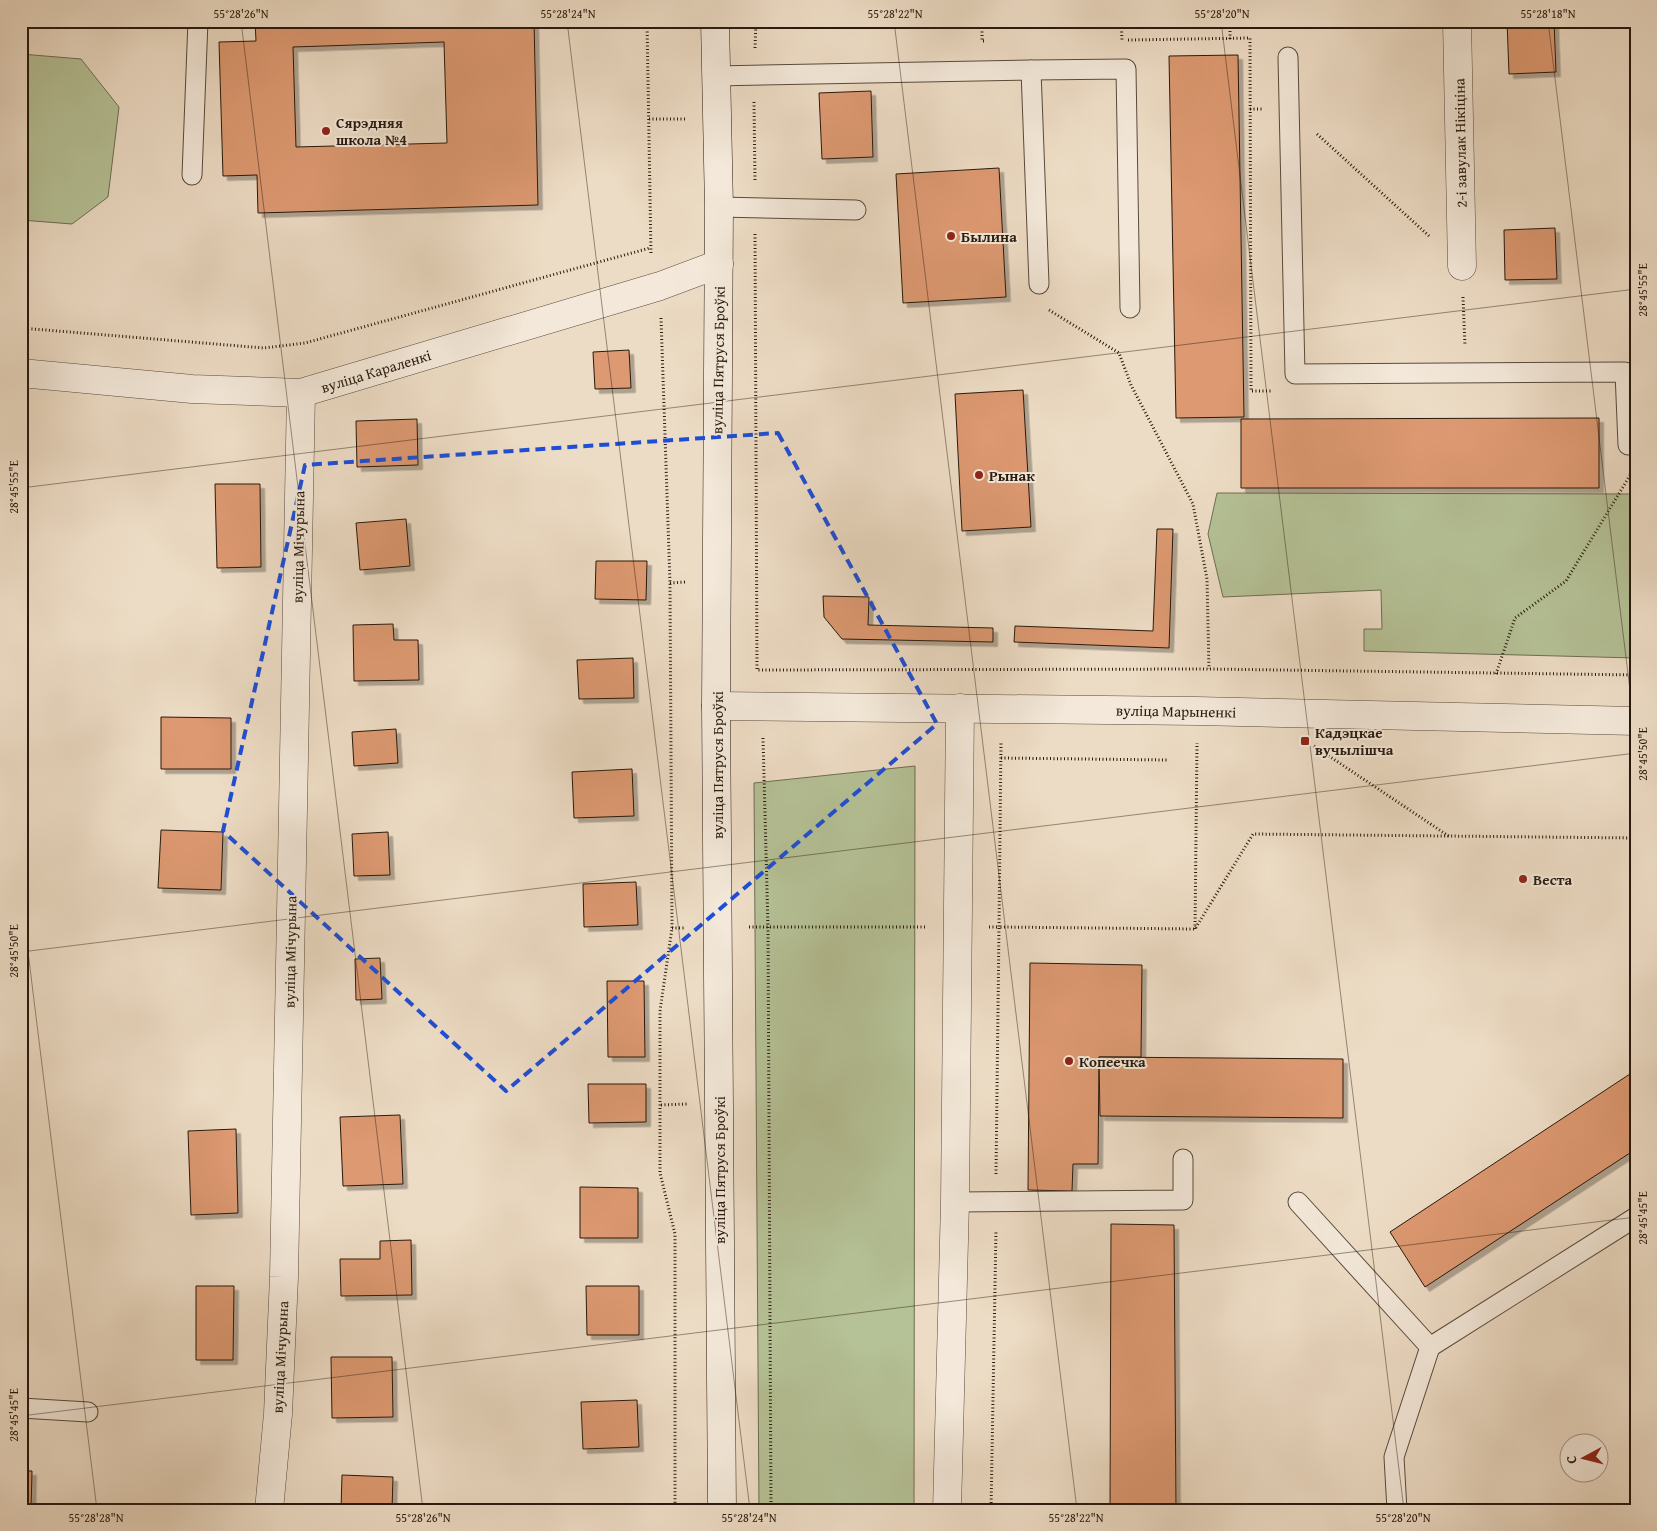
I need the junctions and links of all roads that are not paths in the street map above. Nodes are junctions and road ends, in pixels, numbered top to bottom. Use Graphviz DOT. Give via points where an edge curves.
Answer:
graph roads {
  1 [pos="198,21"];
  2 [pos="715,21"];
  3 [pos="1457,21"];
  4 [pos="1288,57"];
  5 [pos="1031,70"];
  6 [pos="716,76"];
  7 [pos="192,175"];
  8 [pos="719,207"];
  9 [pos="856,210"];
  10 [pos="719,264"];
  11 [pos="1462,266"];
  12 [pos="1039,284"];
  13 [pos="1130,308"];
  14 [pos="21,373"];
  15 [pos="301,393"];
  16 [pos="1636,445"];
  17 [pos="716,706"];
  18 [pos="960,708"];
  19 [pos="1636,721"];
  20 [pos="1183,1159"];
  21 [pos="955,1202"];
  22 [pos="1298,1202"];
  23 [pos="1636,1216"];
  24 [pos="1430,1347"];
  25 [pos="21,1408"];
  26 [pos="88,1412"];
  27 [pos="269,1510"];
  28 [pos="722,1510"];
  29 [pos="947,1510"];
  30 [pos="1397,1510"];
  1 -- 7 [label="lane"];
  2 -- 6 [label="street, вуліца Пятруся Броўкі"];
  3 -- 11 [label="street, 2-і завулак Нікіціна"];
  4 -- 16 [label="lane" via="1296,374 1625,372 1628,445"];
  5 -- 6 [label="lane"];
  5 -- 12 [label="lane"];
  5 -- 13 [label="lane" via="1126,69"];
  6 -- 8 [label="street, вуліца Пятруся Броўкі"];
  8 -- 9 [label="lane"];
  8 -- 10 [label="street, вуліца Пятруся Броўкі"];
  10 -- 15 [label="street, вуліца Караленкі" via="660,286"];
  10 -- 17 [label="street, вуліца Пятруся Броўкі"];
  14 -- 15 [label="street, вуліца Караленкі" via="192,390"];
  15 -- 27 [label="street, вуліца Мічурына" via="284,1278 278,1414"];
  17 -- 18 [label="street, вуліца Марыненкі"];
  17 -- 28 [label="street, вуліца Пятруся Броўкі"];
  18 -- 19 [label="street, вуліца Марыненкі"];
  18 -- 21 [label="street"];
  20 -- 21 [label="lane" via="1183,1200"];
  21 -- 29 [label="street"];
  22 -- 24 [label="lane"];
  23 -- 24 [label="lane"];
  24 -- 30 [label="lane" via="1394,1457"];
  25 -- 26 [label="lane"];
}
